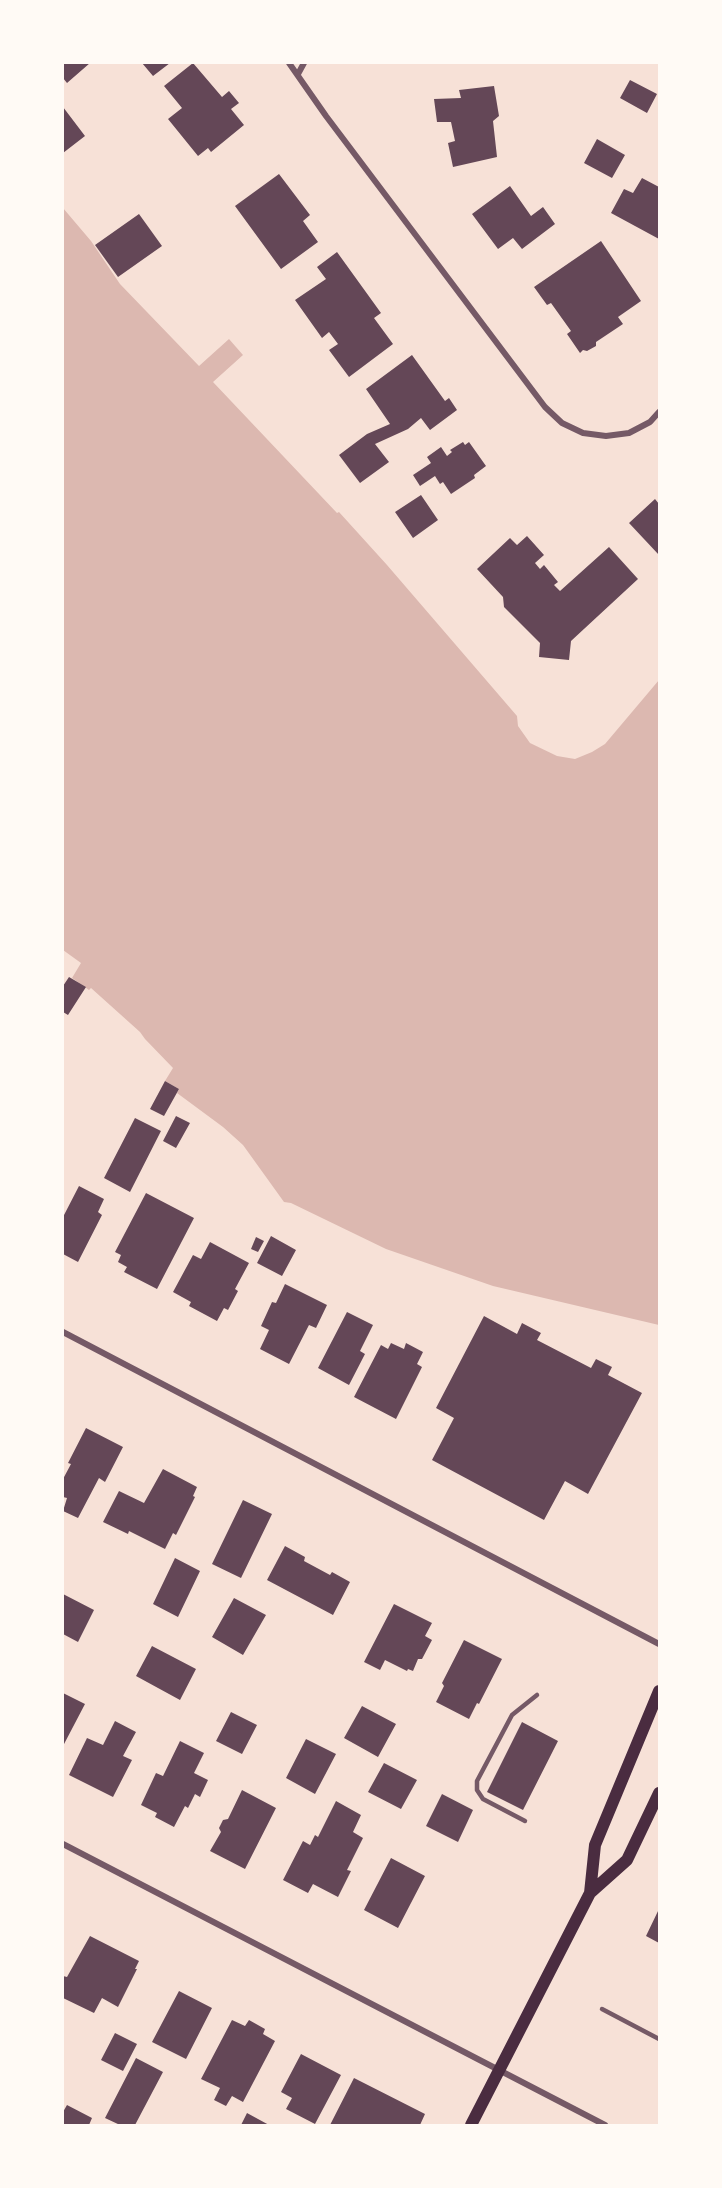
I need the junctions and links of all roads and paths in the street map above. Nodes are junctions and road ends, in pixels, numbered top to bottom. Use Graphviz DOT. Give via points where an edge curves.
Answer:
graph roads {
  1 [pos="289,63"];
  2 [pos="304,63"];
  3 [pos="298,74"];
  4 [pos="659,412"];
  5 [pos="63,1332"];
  6 [pos="659,1644"];
  7 [pos="659,1691"];
  8 [pos="537,1695"];
  9 [pos="659,1793"];
  10 [pos="525,1821"];
  11 [pos="63,1844"];
  12 [pos="590,1893"];
  13 [pos="602,2009"];
  14 [pos="659,2039"];
  15 [pos="500,2070"];
  16 [pos="471,2125"];
  17 [pos="605,2125"];
  1 -- 3 [label="street"];
  2 -- 3 [label="street"];
  3 -- 4 [label="street" via="545,407 562,423 583,433 606,436 629,433 650,422"];
  5 -- 6 [label="street"];
  7 -- 12 [label="main road" via="595,1845"];
  8 -- 10 [label="lane" via="512,1715 477,1781 483,1800"];
  9 -- 12 [label="main road" via="627,1860"];
  11 -- 15 [label="street"];
  12 -- 15 [label="main road"];
  13 -- 14 [label="lane"];
  15 -- 16 [label="main road"];
  15 -- 17 [label="street"];
}
